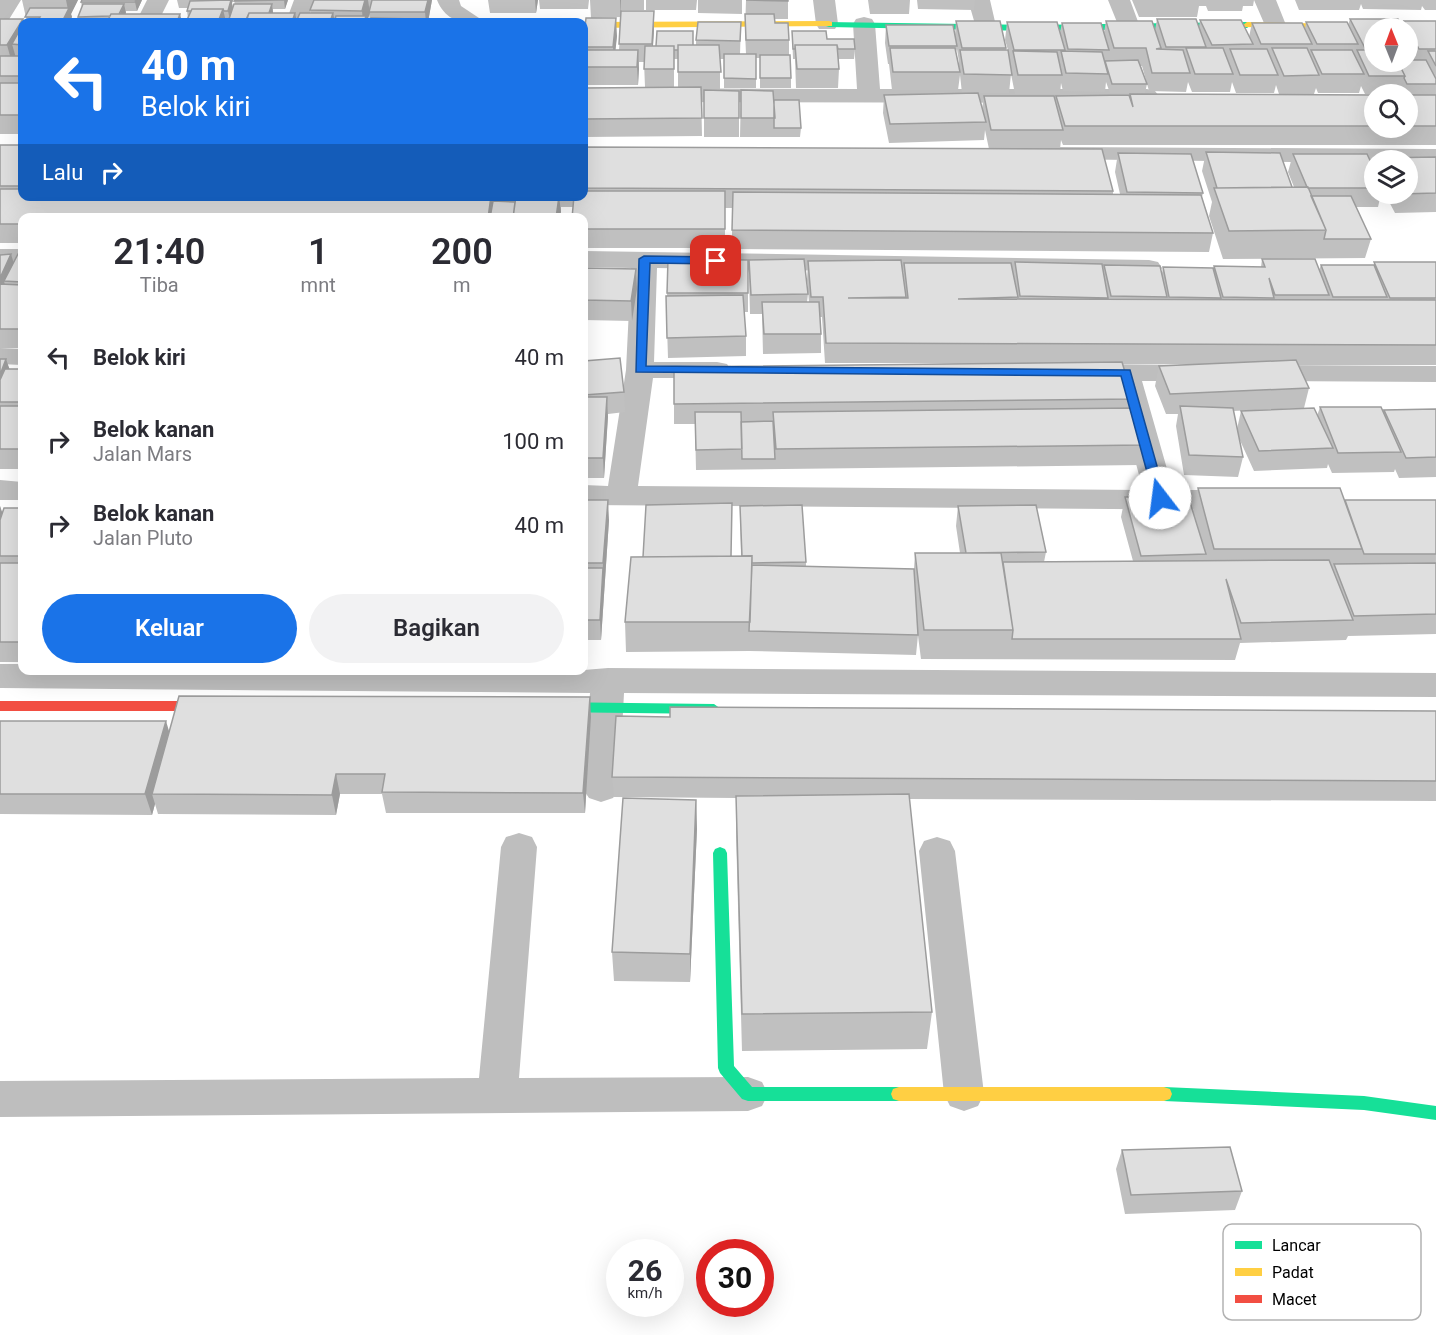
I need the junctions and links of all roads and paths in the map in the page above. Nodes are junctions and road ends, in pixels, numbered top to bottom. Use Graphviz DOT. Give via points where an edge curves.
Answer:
graph roads {
  1 [pos="10,0"];
  2 [pos="158,0"];
  3 [pos="448,0"];
  4 [pos="824,0"];
  5 [pos="979,0"];
  6 [pos="1119,0"];
  7 [pos="1265,0"];
  8 [pos="0,16"];
  9 [pos="149,18"];
  10 [pos="467,18"];
  11 [pos="827,24"];
  12 [pos="864,24"];
  13 [pos="588,25"];
  14 [pos="1275,25"];
  15 [pos="985,26"];
  16 [pos="1129,27"];
  17 [pos="1436,28"];
  18 [pos="588,95"];
  19 [pos="1418,95"];
  20 [pos="1436,95"];
  21 [pos="869,96"];
  22 [pos="1174,96"];
  23 [pos="1034,154"];
  24 [pos="1436,156"];
  25 [pos="0,257"];
  26 [pos="18,258"];
  27 [pos="644,259"];
  28 [pos="588,260"];
  29 [pos="1172,268"];
  30 [pos="0,356"];
  31 [pos="18,357"];
  32 [pos="640,370"];
  33 [pos="746,370"];
  34 [pos="1055,372"];
  35 [pos="1126,373"];
  36 [pos="1436,374"];
  37 [pos="0,490"];
  38 [pos="18,491"];
  39 [pos="588,495"];
  40 [pos="622,495"];
  41 [pos="1160,498"];
  42 [pos="1263,500"];
  43 [pos="0,676"];
  44 [pos="1436,685"];
  45 [pos="607,694"];
  46 [pos="0,706"];
  47 [pos="239,706"];
  48 [pos="535,707"];
  49 [pos="724,709"];
  50 [pos="601,789"];
  51 [pos="519,847"];
  52 [pos="937,851"];
  53 [pos="720,853"];
  54 [pos="748,1094"];
  55 [pos="964,1094"];
  56 [pos="498,1095"];
  57 [pos="0,1100"];
  58 [pos="1436,1113"];
  1 -- 8 [label="street"];
  2 -- 9 [label="street"];
  3 -- 10 [label="street" via="452,10"];
  4 -- 11 [label="street"];
  5 -- 15 [label="street"];
  6 -- 16 [label="street"];
  7 -- 14 [label="street"];
  11 -- 12 [label="street"];
  11 -- 13 [label="street"];
  12 -- 15 [label="street"];
  12 -- 21 [label="street"];
  14 -- 16 [label="street"];
  14 -- 17 [label="street"];
  15 -- 16 [label="street"];
  18 -- 21 [label="street"];
  19 -- 20 [label="street"];
  21 -- 22 [label="street"];
  23 -- 24 [label="street"];
  25 -- 26 [label="street"];
  27 -- 28 [label="street"];
  27 -- 29 [label="street"];
  27 -- 32 [label="street"];
  30 -- 31 [label="street"];
  32 -- 33 [label="street"];
  32 -- 40 [label="street"];
  34 -- 35 [label="street"];
  35 -- 36 [label="street"];
  35 -- 41 [label="street"];
  37 -- 38 [label="street"];
  39 -- 40 [label="street"];
  40 -- 41 [label="street"];
  41 -- 42 [label="street"];
  43 -- 45 [label="street"];
  44 -- 45 [label="street" via="1088,701"];
  45 -- 48 [label="street"];
  45 -- 49 [label="street"];
  45 -- 50 [label="street"];
  46 -- 47 [label="street"];
  51 -- 56 [label="street"];
  52 -- 55 [label="street"];
  53 -- 54 [label="street" via="726,1068"];
  54 -- 55 [label="street"];
  54 -- 56 [label="street"];
  55 -- 58 [label="street" via="1208,1094 1364,1103"];
  56 -- 57 [label="street"];
}
